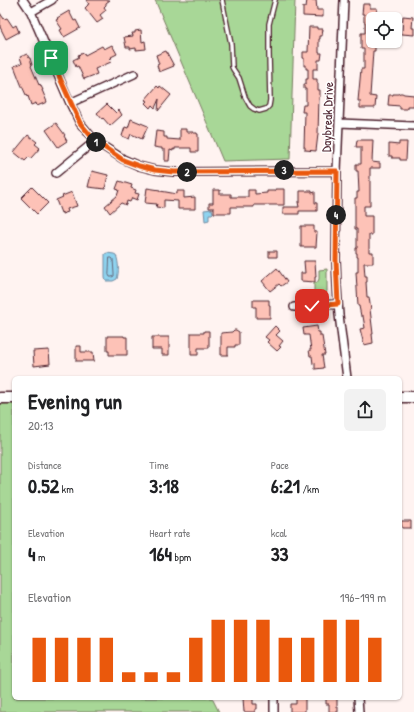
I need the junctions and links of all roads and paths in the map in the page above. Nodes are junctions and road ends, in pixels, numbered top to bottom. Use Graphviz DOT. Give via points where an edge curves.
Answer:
graph roads {
  1 [pos="23,0"];
  2 [pos="52,0"];
  3 [pos="222,0"];
  4 [pos="275,0"];
  5 [pos="344,0"];
  6 [pos="31,12"];
  7 [pos="134,74"];
  8 [pos="70,103"];
  9 [pos="339,123"];
  10 [pos="414,126"];
  11 [pos="95,141"];
  12 [pos="337,171"];
  13 [pos="56,174"];
  14 [pos="338,304"];
  15 [pos="294,307"];
  16 [pos="347,376"];
  17 [pos="402,397"];
  18 [pos="414,397"];
  19 [pos="0,398"];
  20 [pos="12,398"];
  21 [pos="274,700"];
  22 [pos="358,700"];
  23 [pos="274,712"];
  24 [pos="359,712"];
  1 -- 6 [label="street"];
  2 -- 6 [label="street"];
  3 -- 4 [label="lane" via="231,44 232,67 241,82 247,101 254,110 259,111 269,106 270,100 270,24"];
  5 -- 9 [label="street, Daybreak Drive"];
  6 -- 8 [label="street"];
  7 -- 8 [label="street"];
  8 -- 11 [label="street" via="80,123"];
  9 -- 10 [label="street"];
  9 -- 12 [label="street, Daybreak Drive"];
  11 -- 12 [label="street" via="123,160 139,166 174,172"];
  11 -- 13 [label="street"];
  12 -- 14 [label="street, Daybreak Drive"];
  14 -- 15 [label="street"];
  14 -- 16 [label="street, Daybreak Drive"];
  17 -- 18 [label="main road"];
  19 -- 20 [label="main road"];
  21 -- 23 [label="street"];
  22 -- 24 [label="street"];
}
